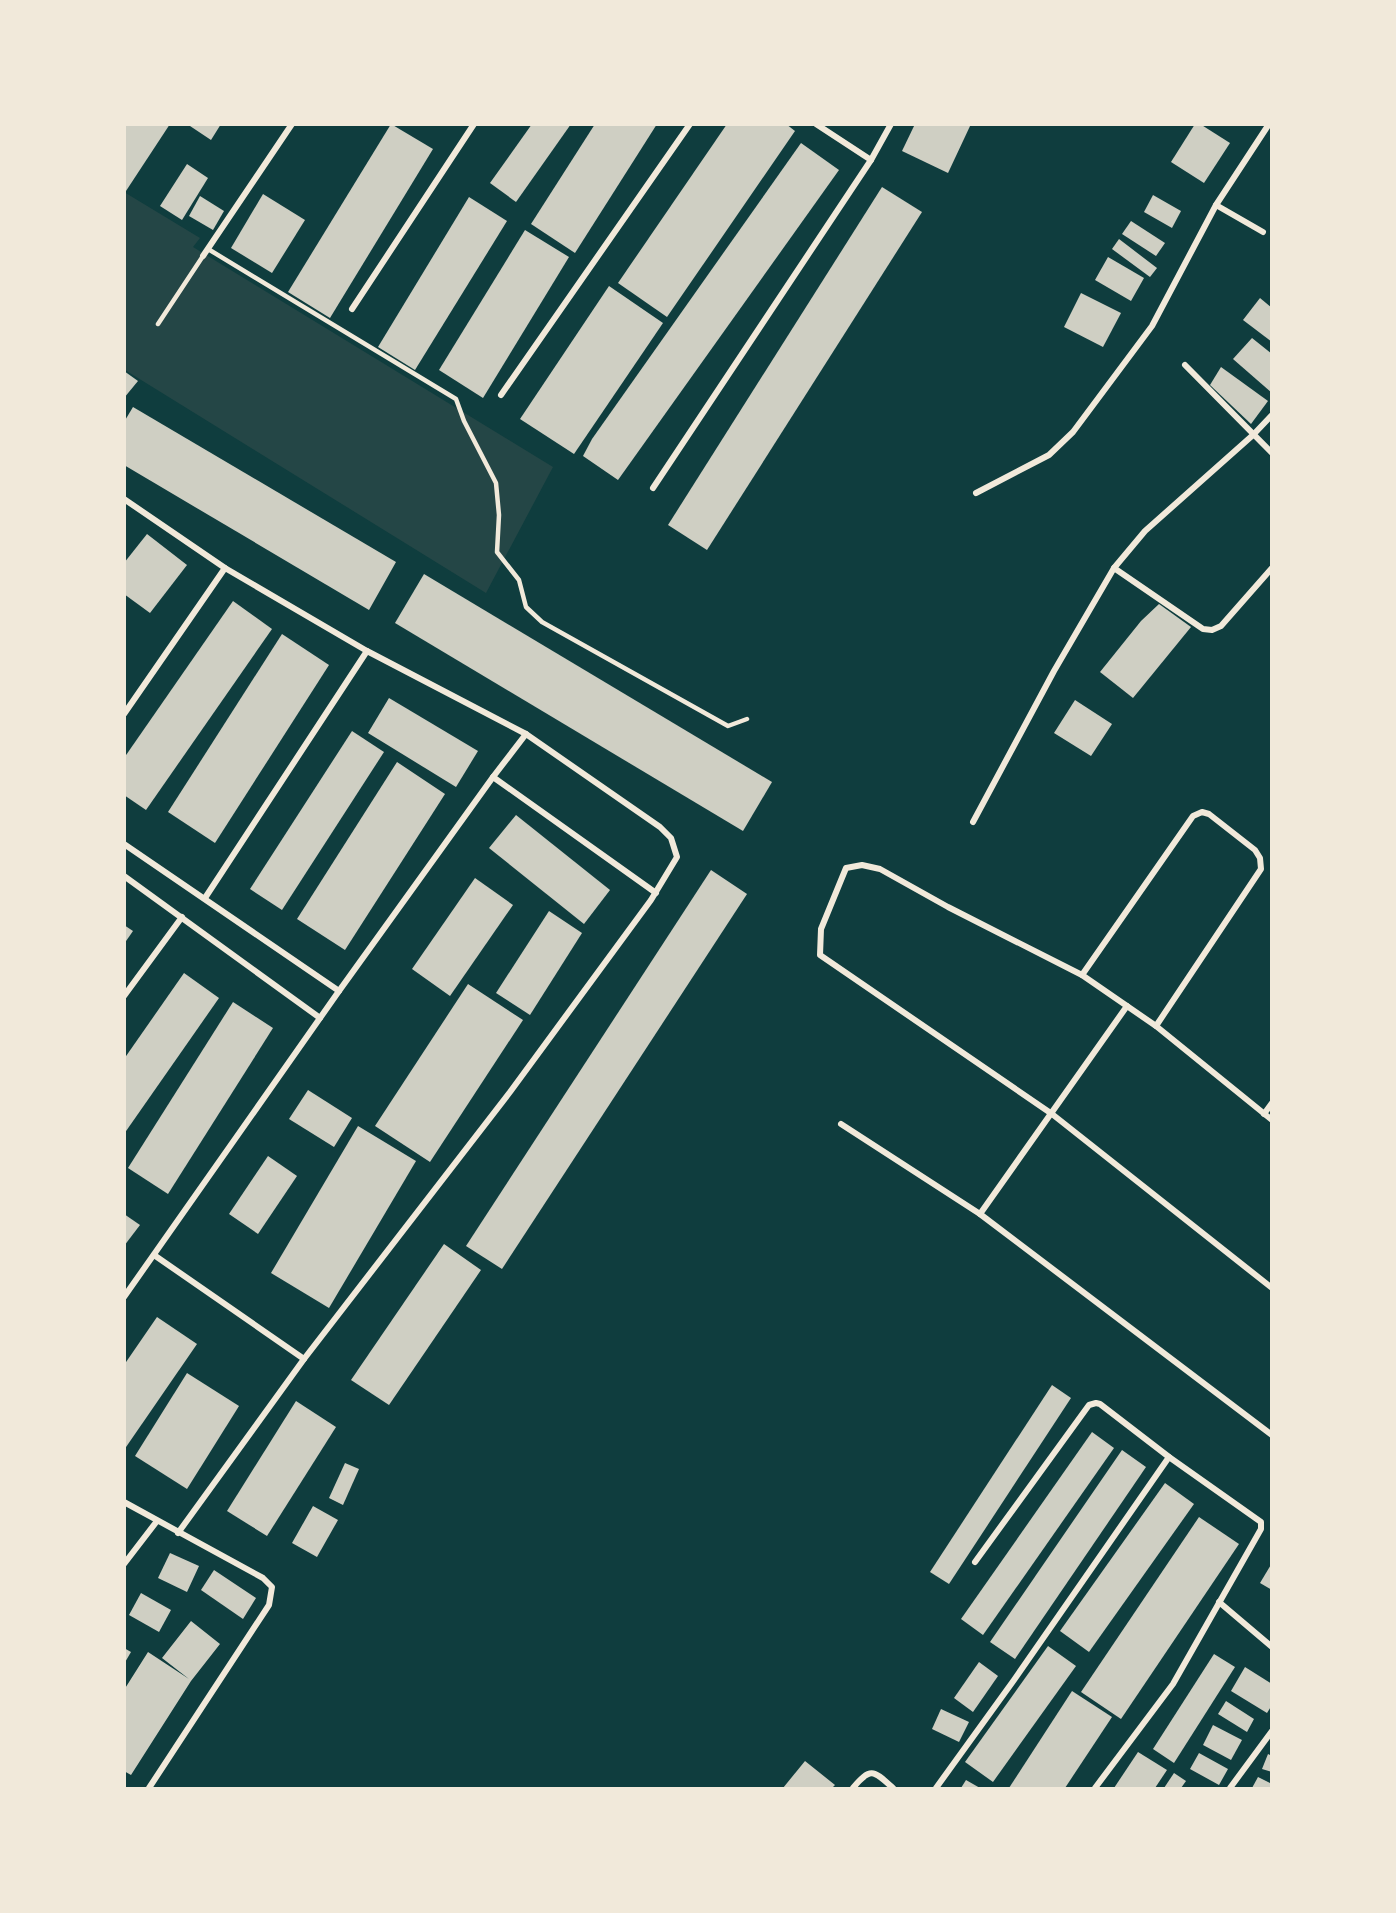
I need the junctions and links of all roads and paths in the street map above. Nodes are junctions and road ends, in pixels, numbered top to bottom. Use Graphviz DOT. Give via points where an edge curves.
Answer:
graph roads {
  1 [pos="292,124"];
  2 [pos="474,124"];
  3 [pos="690,124"];
  4 [pos="816,124"];
  5 [pos="891,124"];
  6 [pos="1269,124"];
  7 [pos="871,160"];
  8 [pos="1216,205"];
  9 [pos="1263,232"];
  10 [pos="208,249"];
  11 [pos="203,256"];
  12 [pos="352,309"];
  13 [pos="158,324"];
  14 [pos="1185,365"];
  15 [pos="501,395"];
  16 [pos="1272,415"];
  17 [pos="1253,435"];
  18 [pos="1272,453"];
  19 [pos="653,488"];
  20 [pos="976,493"];
  21 [pos="124,499"];
  22 [pos="225,568"];
  23 [pos="1114,568"];
  24 [pos="1272,568"];
  25 [pos="367,651"];
  26 [pos="124,714"];
  27 [pos="747,719"];
  28 [pos="526,734"];
  29 [pos="493,777"];
  30 [pos="973,822"];
  31 [pos="124,844"];
  32 [pos="124,876"];
  33 [pos="656,892"];
  34 [pos="205,898"];
  35 [pos="182,917"];
  36 [pos="1082,975"];
  37 [pos="339,991"];
  38 [pos="124,996"];
  39 [pos="1127,1006"];
  40 [pos="320,1018"];
  41 [pos="1156,1026"];
  42 [pos="1272,1103"];
  43 [pos="1052,1114"];
  44 [pos="1264,1114"];
  45 [pos="1272,1120"];
  46 [pos="841,1125"];
  47 [pos="980,1214"];
  48 [pos="154,1254"];
  49 [pos="1272,1288"];
  50 [pos="124,1297"];
  51 [pos="304,1359"];
  52 [pos="1272,1435"];
  53 [pos="1169,1457"];
  54 [pos="124,1502"];
  55 [pos="157,1521"];
  56 [pos="178,1533"];
  57 [pos="975,1563"];
  58 [pos="124,1564"];
  59 [pos="1219,1602"];
  60 [pos="1272,1647"];
  61 [pos="1272,1731"];
  62 [pos="148,1788"];
  63 [pos="853,1788"];
  64 [pos="893,1788"];
  65 [pos="936,1788"];
  66 [pos="1095,1788"];
  67 [pos="1230,1788"];
  1 -- 10 [label="street"];
  2 -- 12 [label="street"];
  3 -- 15 [label="street"];
  4 -- 7 [label="street"];
  5 -- 7 [label="street"];
  6 -- 8 [label="street"];
  7 -- 19 [label="street"];
  8 -- 9 [label="street"];
  8 -- 20 [label="street" via="1152,326 1073,432 1048,455"];
  10 -- 11 [label="street"];
  10 -- 27 [label="lane" via="456,399 496,483 497,552 519,580 526,607 533,615 728,726"];
  11 -- 13 [label="lane"];
  14 -- 17 [label="street"];
  16 -- 17 [label="street"];
  17 -- 18 [label="street"];
  17 -- 23 [label="street" via="1145,531"];
  21 -- 22 [label="street"];
  22 -- 25 [label="street"];
  22 -- 26 [label="street"];
  23 -- 24 [label="street" via="1203,629 1212,630 1221,626"];
  23 -- 30 [label="street" via="1053,671"];
  25 -- 28 [label="street"];
  25 -- 34 [label="street"];
  28 -- 29 [label="street"];
  28 -- 33 [label="street" via="671,838 677,857"];
  29 -- 33 [label="street"];
  29 -- 37 [label="street"];
  31 -- 34 [label="street"];
  32 -- 35 [label="street"];
  33 -- 51 [label="street" via="510,1092"];
  34 -- 37 [label="street"];
  35 -- 38 [label="street"];
  35 -- 40 [label="street"];
  36 -- 39 [label="street"];
  36 -- 41 [label="street" via="1193,816 1209,814 1255,850 1261,869"];
  36 -- 43 [label="street" via="880,869 862,865 846,868 821,929 820,955"];
  37 -- 40 [label="street"];
  39 -- 41 [label="street"];
  39 -- 43 [label="street"];
  40 -- 48 [label="street"];
  41 -- 44 [label="street"];
  42 -- 44 [label="street"];
  43 -- 47 [label="street"];
  43 -- 49 [label="street"];
  44 -- 45 [label="street"];
  46 -- 47 [label="street"];
  47 -- 52 [label="street"];
  48 -- 50 [label="street"];
  48 -- 51 [label="street"];
  51 -- 56 [label="street"];
  53 -- 57 [label="street" via="1100,1404 1089,1406"];
  53 -- 59 [label="street" via="1261,1522 1261,1529"];
  53 -- 65 [label="street"];
  54 -- 55 [label="street"];
  55 -- 56 [label="street"];
  55 -- 58 [label="street"];
  56 -- 62 [label="street" via="268,1582 272,1596"];
  59 -- 60 [label="street"];
  59 -- 66 [label="street" via="1173,1684"];
  61 -- 67 [label="street"];
  63 -- 64 [label="street" via="870,1772"];
}
